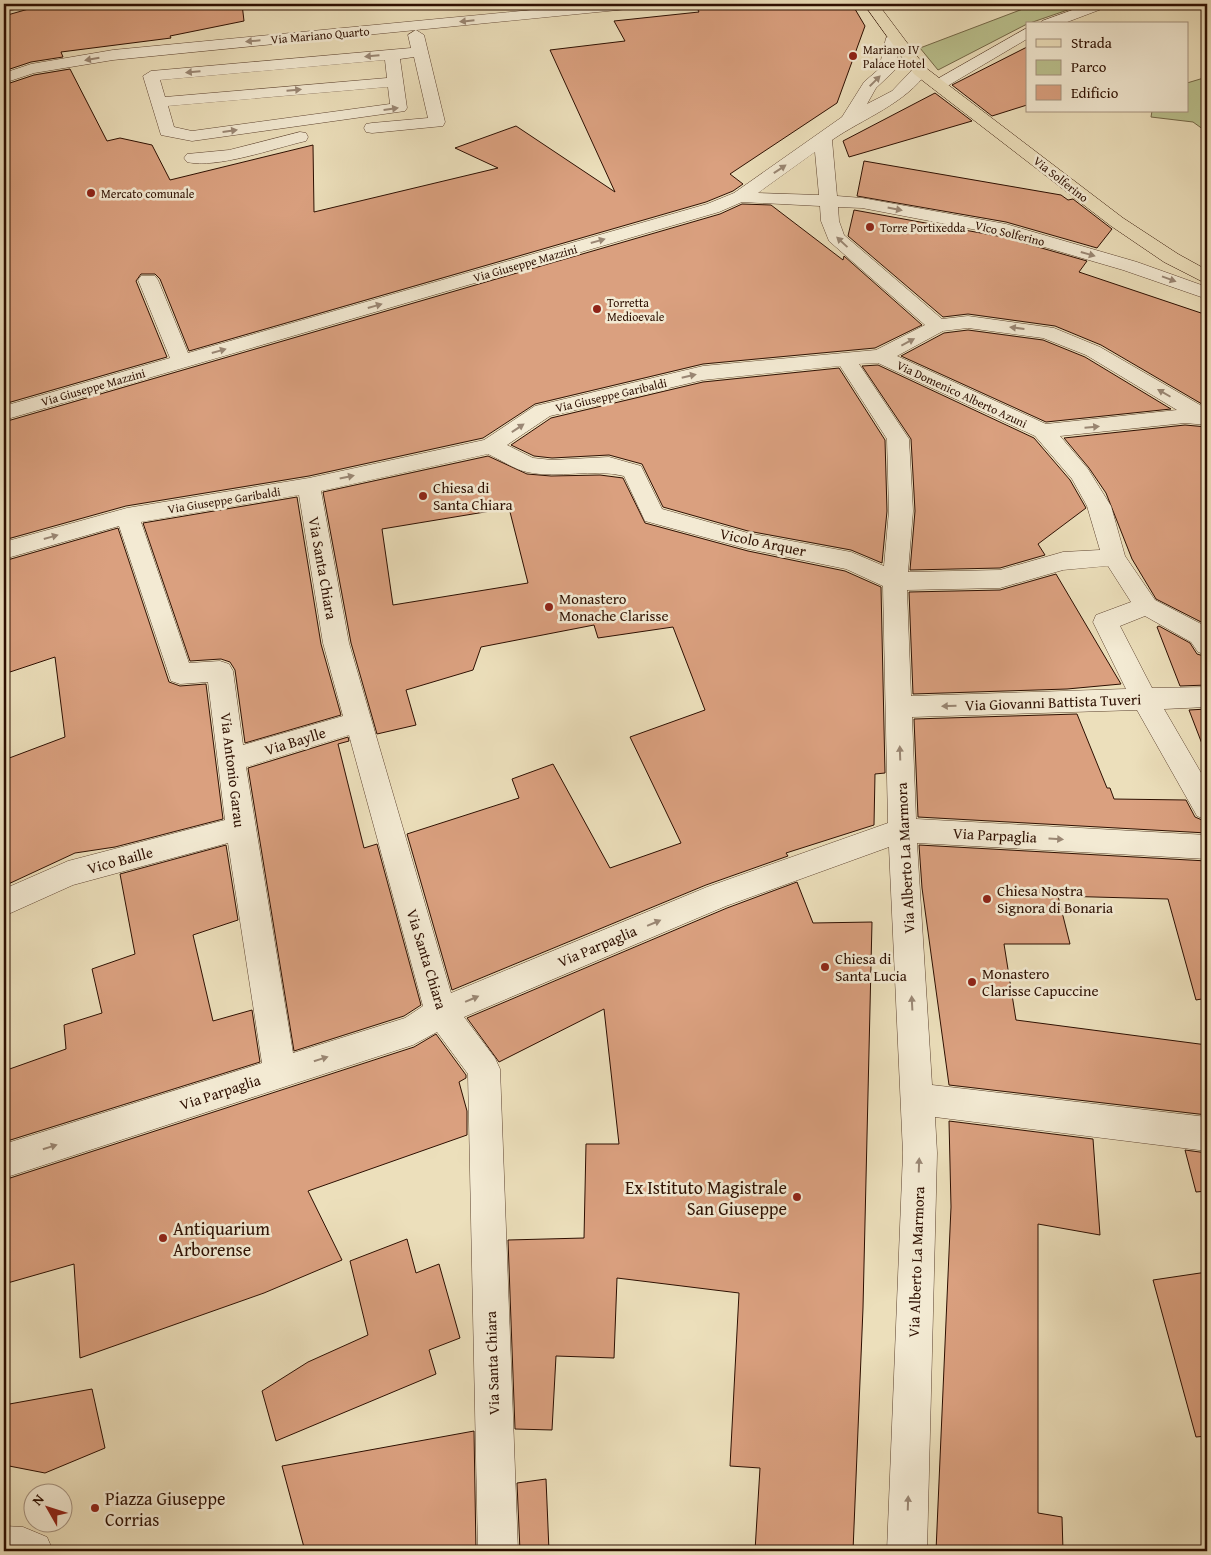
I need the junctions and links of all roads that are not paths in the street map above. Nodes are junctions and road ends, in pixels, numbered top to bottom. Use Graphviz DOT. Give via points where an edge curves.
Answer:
graph roads {
  1 [pos="20,4"];
  2 [pos="525,4"];
  3 [pos="638,4"];
  4 [pos="871,4"];
  5 [pos="1102,4"];
  6 [pos="4,8"];
  7 [pos="541,14"];
  8 [pos="1052,22"];
  9 [pos="414,26"];
  10 [pos="1026,33"];
  11 [pos="894,38"];
  12 [pos="420,52"];
  13 [pos="392,54"];
  14 [pos="920,71"];
  15 [pos="4,78"];
  16 [pos="396,82"];
  17 [pos="938,85"];
  18 [pos="159,102"];
  19 [pos="848,121"];
  20 [pos="823,140"];
  21 [pos="192,158"];
  22 [pos="740,197"];
  23 [pos="830,201"];
  24 [pos="1171,258"];
  25 [pos="1130,266"];
  26 [pos="1207,278"];
  27 [pos="148,280"];
  28 [pos="1207,293"];
  29 [pos="938,326"];
  30 [pos="881,356"];
  31 [pos="846,359"];
  32 [pos="182,362"];
  33 [pos="4,413"];
  34 [pos="1207,417"];
  35 [pos="1043,431"];
  36 [pos="492,446"];
  37 [pos="310,486"];
  38 [pos="127,516"];
  39 [pos="4,550"];
  40 [pos="1114,557"];
  41 [pos="894,581"];
  42 [pos="1146,606"];
  43 [pos="1207,645"];
  44 [pos="1207,697"];
  45 [pos="1144,698"];
  46 [pos="899,708"];
  47 [pos="358,722"];
  48 [pos="231,760"];
  49 [pos="1207,808"];
  50 [pos="240,828"];
  51 [pos="902,830"];
  52 [pos="1207,847"];
  53 [pos="4,903"];
  54 [pos="441,1012"];
  55 [pos="280,1073"];
  56 [pos="917,1099"];
  57 [pos="1207,1134"];
  58 [pos="4,1162"];
  59 [pos="4,1546"];
  60 [pos="33,1551"];
  61 [pos="498,1551"];
  62 [pos="907,1551"];
  1 -- 6 [label="street"];
  2 -- 7 [label="street"];
  3 -- 7 [label="street, Via Mariano Quarto"];
  4 -- 11 [label="main road, Via Solferino"];
  5 -- 8 [label="street"];
  7 -- 9 [label="street, Via Mariano Quarto, one-way"];
  9 -- 12 [label="street"];
  9 -- 15 [label="street, Via Mariano Quarto, one-way" via="113,55 32,69"];
  10 -- 17 [label="street"];
  11 -- 14 [label="main road, Via Solferino"];
  19 -- 11 [label="street, Via Giuseppe Mazzini, one-way" via="870,85 886,71"];
  12 -- 13 [label="street"];
  12 -- 21 [label="street" via="437,122 309,135 229,155"];
  13 -- 16 [label="street"];
  13 -- 18 [label="street, one-way" via="152,76"];
  14 -- 17 [label="main road, Via Solferino"];
  14 -- 19 [label="street, Via Giuseppe Mazzini" via="898,94"];
  18 -- 16 [label="street, one-way"];
  18 -- 16 [label="street, one-way" via="167,131 192,136 399,108"];
  17 -- 24 [label="main road, Via Solferino" via="1116,222"];
  19 -- 20 [label="street, Via Giuseppe Mazzini"];
  22 -- 20 [label="street, Via Giuseppe Mazzini, one-way"];
  20 -- 23 [label="street"];
  22 -- 23 [label="street, Vico Solferino"];
  32 -- 22 [label="street, Via Giuseppe Mazzini, one-way" via="713,208"];
  23 -- 25 [label="street, Vico Solferino, one-way" via="862,203 1006,230"];
  29 -- 23 [label="street, one-way" via="836,237 830,221"];
  24 -- 25 [label="street, Vico Solferino"];
  24 -- 26 [label="main road, Via Solferino"];
  25 -- 28 [label="street, Vico Solferino, one-way"];
  27 -- 32 [label="street"];
  30 -- 29 [label="street, Via Giuseppe Garibaldi, one-way"];
  34 -- 29 [label="street, one-way" via="1093,351 1047,332 968,322"];
  30 -- 31 [label="street, Via Giuseppe Garibaldi"];
  30 -- 35 [label="street, Via Domenico Alberto Azuni"];
  36 -- 31 [label="street, Via Giuseppe Garibaldi, one-way" via="543,411 703,373"];
  31 -- 41 [label="street, Via Alberto La Marmora" via="898,439 901,511"];
  32 -- 33 [label="street, Via Giuseppe Mazzini"];
  35 -- 34 [label="street, Via Domenico Alberto Azuni, one-way" via="1185,416"];
  35 -- 40 [label="street, Via Domenico Alberto Azuni" via="1080,474 1099,506"];
  37 -- 36 [label="street, Via Giuseppe Garibaldi, one-way"];
  36 -- 41 [label="street, Vicolo Arquer" via="528,465 552,468 609,465 633,472 654,515 748,541 851,561"];
  37 -- 38 [label="street, Via Giuseppe Garibaldi"];
  37 -- 47 [label="street, Via Santa Chiara" via="336,643"];
  39 -- 38 [label="street, Via Giuseppe Garibaldi, one-way"];
  38 -- 48 [label="street, Via Antonio Garau" via="180,674 220,671"];
  40 -- 41 [label="street, Vicolo Arquer" via="1063,561 1000,579"];
  40 -- 42 [label="street, Via Domenico Alberto Azuni"];
  41 -- 46 [label="street, Via Alberto La Marmora"];
  42 -- 43 [label="street" via="1200,635"];
  42 -- 45 [label="street" via="1105,622"];
  44 -- 45 [label="street, Via Giovanni Battista Tuveri"];
  45 -- 46 [label="street, Via Giovanni Battista Tuveri, one-way"];
  45 -- 49 [label="street"];
  51 -- 46 [label="street, Via Alberto La Marmora, one-way"];
  47 -- 48 [label="street, Via Baylle"];
  47 -- 54 [label="street, Via Santa Chiara"];
  48 -- 50 [label="street, Via Antonio Garau"];
  50 -- 53 [label="street, Vico Baille" via="68,874"];
  50 -- 55 [label="street, Via Antonio Garau"];
  51 -- 52 [label="street, Via Parpaglia, one-way"];
  54 -- 51 [label="street, Via Parpaglia, one-way" via="717,896"];
  56 -- 51 [label="street, Via Alberto La Marmora, one-way"];
  55 -- 54 [label="street, Via Parpaglia, one-way" via="413,1030"];
  54 -- 61 [label="street, Via Santa Chiara" via="484,1070"];
  58 -- 55 [label="street, Via Parpaglia, one-way"];
  56 -- 57 [label="street"];
  62 -- 56 [label="street, Via Alberto La Marmora, one-way" via="920,1153"];
  59 -- 60 [label="street"];
}
